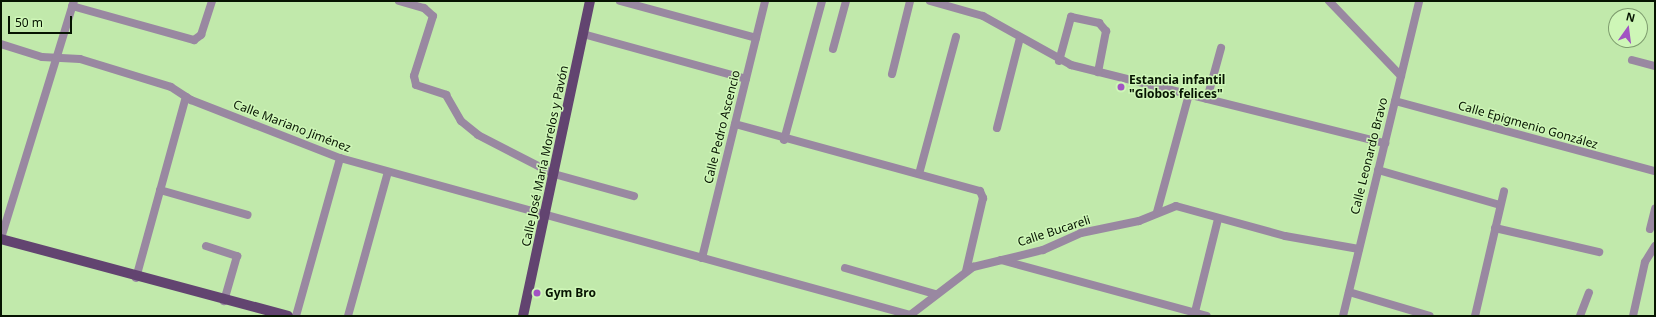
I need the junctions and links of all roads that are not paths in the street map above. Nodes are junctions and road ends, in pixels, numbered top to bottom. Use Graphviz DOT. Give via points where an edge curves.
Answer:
graph roads {
  1 [pos="212,1"];
  2 [pos="400,1"];
  3 [pos="590,1"];
  4 [pos="620,1"];
  5 [pos="765,1"];
  6 [pos="822,1"];
  7 [pos="846,1"];
  8 [pos="910,1"];
  9 [pos="930,1"];
  10 [pos="1329,1"];
  11 [pos="1419,1"];
  12 [pos="73,4"];
  13 [pos="583,34"];
  14 [pos="956,37"];
  15 [pos="756,38"];
  16 [pos="1020,38"];
  17 [pos="1,44"];
  18 [pos="1221,48"];
  19 [pos="833,49"];
  20 [pos="56,57"];
  21 [pos="1632,60"];
  22 [pos="1059,61"];
  23 [pos="1655,66"];
  24 [pos="1098,72"];
  25 [pos="892,74"];
  26 [pos="1401,76"];
  27 [pos="746,79"];
  28 [pos="1189,94"];
  29 [pos="186,97"];
  30 [pos="1207,99"];
  31 [pos="1395,101"];
  32 [pos="735,124"];
  33 [pos="997,128"];
  34 [pos="784,140"];
  35 [pos="1385,143"];
  36 [pos="340,158"];
  37 [pos="1378,170"];
  38 [pos="1655,171"];
  39 [pos="388,172"];
  40 [pos="554,174"];
  41 [pos="920,174"];
  42 [pos="160,190"];
  43 [pos="1504,191"];
  44 [pos="634,196"];
  45 [pos="1500,205"];
  46 [pos="1655,209"];
  47 [pos="1157,212"];
  48 [pos="248,215"];
  49 [pos="547,217"];
  50 [pos="1218,219"];
  51 [pos="1495,228"];
  52 [pos="1650,230"];
  53 [pos="1,239"];
  54 [pos="206,246"];
  55 [pos="1655,246"];
  56 [pos="1359,249"];
  57 [pos="1599,252"];
  58 [pos="702,258"];
  59 [pos="1001,260"];
  60 [pos="845,268"];
  61 [pos="966,271"];
  62 [pos="136,278"];
  63 [pos="1348,292"];
  64 [pos="1589,293"];
  65 [pos="935,294"];
  66 [pos="224,300"];
  67 [pos="270,314"];
  68 [pos="1194,314"];
  69 [pos="288,316"];
  70 [pos="296,316"];
  71 [pos="348,316"];
  72 [pos="523,316"];
  73 [pos="909,316"];
  74 [pos="1207,316"];
  75 [pos="1343,316"];
  76 [pos="1430,316"];
  77 [pos="1475,316"];
  78 [pos="1580,316"];
  79 [pos="1633,316"];
  1 -- 12 [label="street" via="200,37 194,40"];
  2 -- 40 [label="street" via="424,8 433,16 414,76 416,85 446,95 461,121 478,136"];
  3 -- 13 [label="main road, Calle José María Morelos y Pavón"];
  4 -- 15 [label="street"];
  5 -- 15 [label="street, Calle Pedro Ascencio"];
  6 -- 34 [label="street"];
  7 -- 19 [label="street"];
  8 -- 25 [label="street"];
  9 -- 16 [label="street" via="983,16"];
  10 -- 26 [label="street"];
  11 -- 26 [label="street, Calle Leonardo Bravo"];
  12 -- 20 [label="street"];
  13 -- 27 [label="street"];
  13 -- 40 [label="main road, Calle José María Morelos y Pavón"];
  14 -- 41 [label="street"];
  15 -- 27 [label="street, Calle Pedro Ascencio"];
  16 -- 22 [label="street"];
  16 -- 33 [label="street"];
  17 -- 20 [label="street, Calle Mariano Jiménez" via="42,57"];
  18 -- 30 [label="street"];
  20 -- 29 [label="street, Calle Mariano Jiménez" via="80,59 157,82 176,89"];
  20 -- 53 [label="street"];
  21 -- 23 [label="street"];
  22 -- 24 [label="street"];
  22 -- 24 [label="street" via="1071,17 1099,22 1106,31"];
  24 -- 28 [label="street"];
  26 -- 31 [label="street, Calle Leonardo Bravo"];
  27 -- 32 [label="street, Calle Pedro Ascencio"];
  28 -- 30 [label="street"];
  28 -- 47 [label="street"];
  29 -- 36 [label="street, Calle Mariano Jiménez"];
  29 -- 42 [label="street"];
  30 -- 35 [label="street"];
  31 -- 35 [label="street, Calle Leonardo Bravo"];
  31 -- 38 [label="street, Calle Epigmenio González"];
  32 -- 34 [label="street"];
  32 -- 58 [label="street, Calle Pedro Ascencio"];
  34 -- 41 [label="street"];
  35 -- 37 [label="street, Calle Leonardo Bravo"];
  36 -- 39 [label="street, Calle Mariano Jiménez"];
  36 -- 70 [label="street"];
  37 -- 45 [label="street"];
  37 -- 56 [label="street, Calle Leonardo Bravo"];
  39 -- 49 [label="street, Calle Mariano Jiménez"];
  39 -- 71 [label="street"];
  40 -- 44 [label="street"];
  40 -- 49 [label="main road, Calle José María Morelos y Pavón"];
  41 -- 61 [label="street" via="981,193"];
  42 -- 48 [label="street"];
  42 -- 62 [label="street"];
  43 -- 45 [label="street"];
  45 -- 51 [label="street"];
  46 -- 52 [label="street"];
  47 -- 50 [label="street, Calle Bucareli" via="1176,206"];
  47 -- 59 [label="street, Calle Bucareli" via="1139,221 1081,233 1043,250"];
  49 -- 58 [label="street, Calle Mariano Jiménez"];
  49 -- 72 [label="main road, Calle José María Morelos y Pavón"];
  50 -- 56 [label="street, Calle Bucareli" via="1314,243"];
  50 -- 68 [label="street"];
  51 -- 57 [label="street"];
  51 -- 77 [label="street"];
  53 -- 62 [label="main road"];
  54 -- 66 [label="street" via="237,256"];
  55 -- 79 [label="street" via="1645,262"];
  56 -- 63 [label="street, Calle Leonardo Bravo"];
  58 -- 73 [label="street, Calle Mariano Jiménez"];
  59 -- 61 [label="street, Calle Bucareli"];
  59 -- 68 [label="street"];
  60 -- 65 [label="street"];
  61 -- 65 [label="street, Calle Bucareli"];
  62 -- 66 [label="main road"];
  63 -- 75 [label="street, Calle Leonardo Bravo"];
  63 -- 76 [label="street"];
  64 -- 78 [label="street"];
  65 -- 73 [label="street, Calle Bucareli"];
  66 -- 67 [label="main road"];
  67 -- 69 [label="main road"];
  68 -- 74 [label="street"];
}
